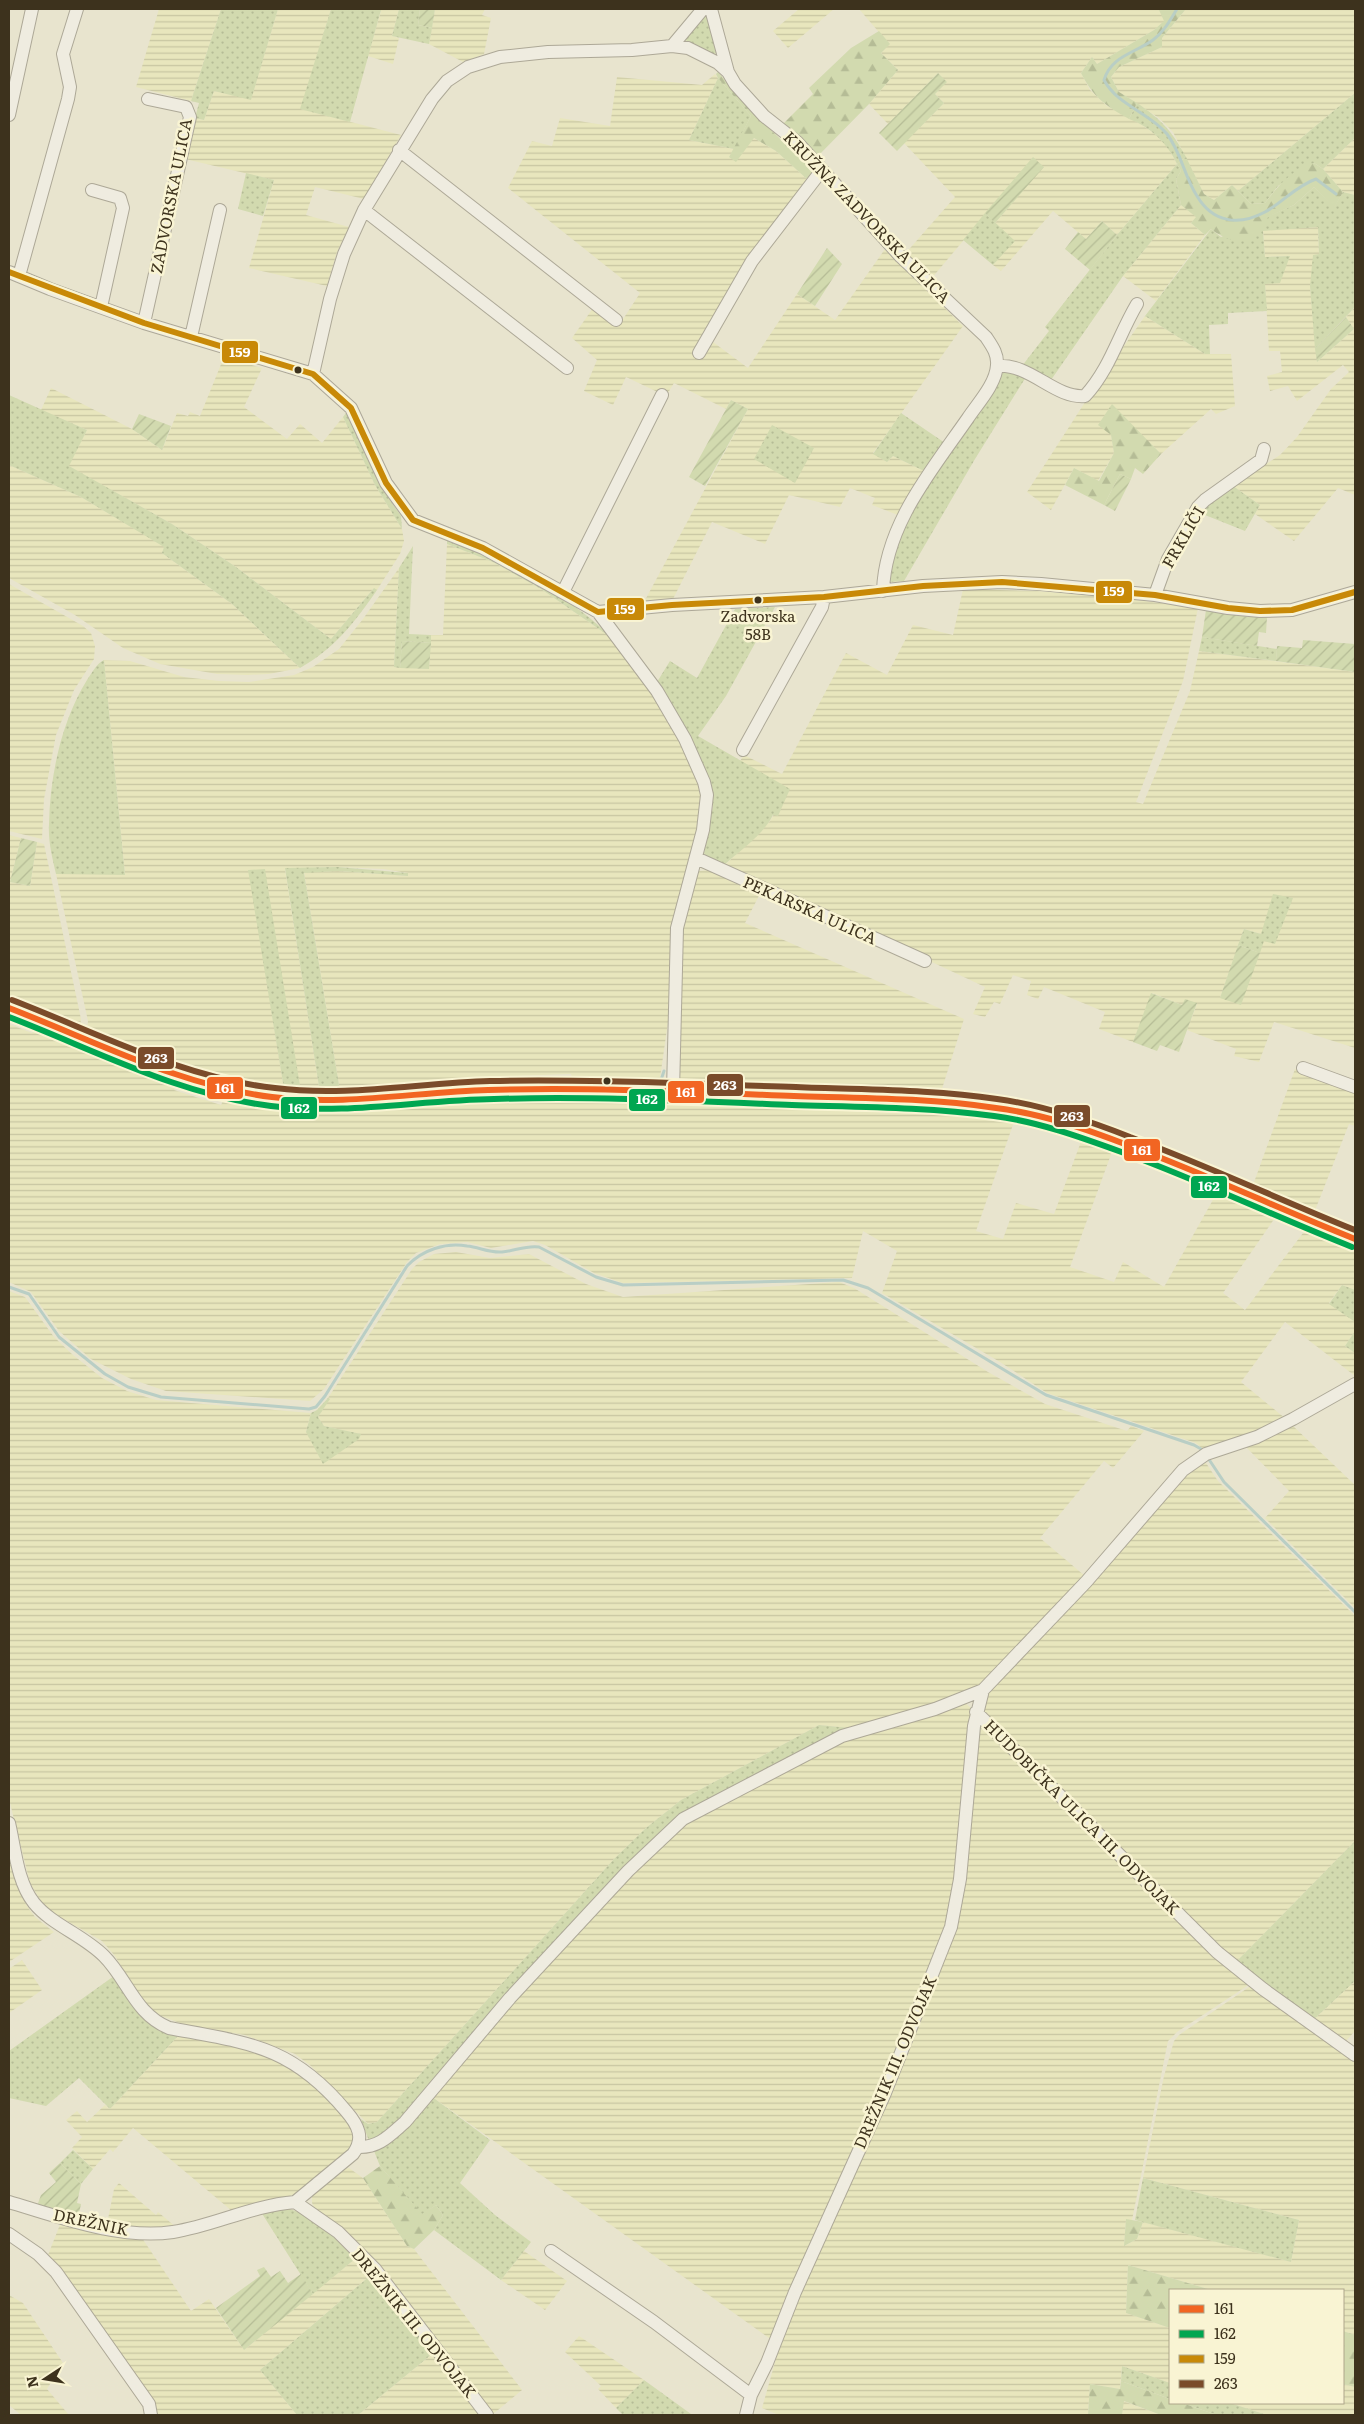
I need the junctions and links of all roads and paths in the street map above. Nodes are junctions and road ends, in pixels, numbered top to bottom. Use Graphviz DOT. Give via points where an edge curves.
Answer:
graph roads {
  1 [pos="32,9"];
  2 [pos="77,9"];
  3 [pos="703,9"];
  4 [pos="711,9"];
  5 [pos="672,46"];
  6 [pos="728,72"];
  7 [pos="148,99"];
  8 [pos="9,115"];
  9 [pos="399,150"];
  10 [pos="822,170"];
  11 [pos="92,190"];
  12 [pos="220,210"];
  13 [pos="364,210"];
  14 [pos="14,274"];
  15 [pos="1137,304"];
  16 [pos="101,307"];
  17 [pos="616,320"];
  18 [pos="144,323"];
  19 [pos="191,337"];
  20 [pos="699,353"];
  21 [pos="997,366"];
  22 [pos="566,368"];
  23 [pos="313,374"];
  24 [pos="662,396"];
  25 [pos="1264,449"];
  26 [pos="564,590"];
  27 [pos="883,591"];
  28 [pos="1355,592"];
  29 [pos="1155,595"];
  30 [pos="824,597"];
  31 [pos="598,612"];
  32 [pos="743,750"];
  33 [pos="696,858"];
  34 [pos="925,962"];
  35 [pos="9,1008"];
  36 [pos="1303,1068"];
  37 [pos="1355,1087"];
  38 [pos="673,1092"];
  39 [pos="1355,1239"];
  40 [pos="1355,1384"];
  41 [pos="983,1690"];
  42 [pos="976,1712"];
  43 [pos="9,1823"];
  44 [pos="1355,2055"];
  45 [pos="358,2147"];
  46 [pos="9,2202"];
  47 [pos="295,2202"];
  48 [pos="9,2234"];
  49 [pos="551,2252"];
  50 [pos="752,2395"];
  51 [pos="151,2415"];
  52 [pos="487,2415"];
  53 [pos="746,2415"];
  1 -- 8 [label="street"];
  2 -- 14 [label="street" via="63,54 70,87 68,99"];
  3 -- 5 [label="street"];
  4 -- 6 [label="street, KRUŽNA ZADVORSKA ULICA"];
  5 -- 6 [label="street, KRUŽNA ZADVORSKA ULICA" via="703,54"];
  5 -- 9 [label="street, KRUŽNA ZADVORSKA ULICA" via="500,57 468,67 441,87"];
  6 -- 10 [label="street, KRUŽNA ZADVORSKA ULICA" via="764,116 797,142"];
  7 -- 18 [label="street, ZADVORSKA ULICA" via="186,107 190,117"];
  9 -- 13 [label="street, KRUŽNA ZADVORSKA ULICA"];
  9 -- 17 [label="street"];
  10 -- 20 [label="street" via="752,261"];
  10 -- 21 [label="street, KRUŽNA ZADVORSKA ULICA" via="901,257 986,337 995,351"];
  11 -- 16 [label="street" via="120,198 123,208"];
  12 -- 19 [label="street"];
  13 -- 22 [label="street"];
  13 -- 23 [label="street, KRUŽNA ZADVORSKA ULICA" via="338,271"];
  14 -- 16 [label="street"];
  15 -- 21 [label="street" via="1119,344 1085,396 1070,394 1010,365"];
  16 -- 18 [label="street"];
  18 -- 19 [label="street"];
  19 -- 23 [label="street"];
  21 -- 27 [label="street" via="987,391 903,517 887,556"];
  23 -- 26 [label="street" via="351,408 386,483 413,520 483,548"];
  24 -- 26 [label="street"];
  25 -- 29 [label="street, FRKLIČI" via="1261,460 1198,507 1168,559"];
  26 -- 31 [label="street"];
  27 -- 29 [label="street" via="1002,582"];
  27 -- 30 [label="street"];
  28 -- 29 [label="street" via="1311,606 1275,611 1228,608"];
  30 -- 31 [label="street"];
  30 -- 32 [label="street" via="822,607"];
  31 -- 33 [label="street" via="657,692 685,739 704,782 708,805"];
  33 -- 34 [label="street, PEKARSKA ULICA"];
  33 -- 38 [label="street" via="677,928"];
  35 -- 38 [label="main road" via="172,1072 268,1097 336,1101 483,1090"];
  36 -- 37 [label="street"];
  38 -- 39 [label="main road" via="953,1102 1026,1113 1090,1131 1150,1153"];
  40 -- 41 [label="street, HUDOBIČKA ULICA III. ODVOJAK" via="1293,1420 1257,1437 1206,1454 1183,1470 1086,1582"];
  41 -- 42 [label="street, HUDOBIČKA ULICA III. ODVOJAK"];
  41 -- 45 [label="street" via="935,1709 842,1736 683,1819 628,1871 516,1991 405,2122 386,2140 370,2147"];
  42 -- 44 [label="street, HUDOBIČKA ULICA III. ODVOJAK" via="1218,1952"];
  42 -- 50 [label="street, DREŽNIK III. ODVOJAK" via="960,1879 951,1927 884,2093 794,2292"];
  43 -- 45 [label="street" via="22,1880 34,1903 105,1957 141,2009 157,2023 169,2028 261,2047 292,2061 332,2094 352,2118 360,2131"];
  45 -- 47 [label="street"];
  46 -- 47 [label="street, DREŽNIK" via="88,2225 158,2234 271,2204"];
  47 -- 52 [label="street, DREŽNIK III. ODVOJAK" via="338,2232 370,2263"];
  48 -- 51 [label="street" via="38,2254 56,2272 149,2404"];
  49 -- 50 [label="street" via="654,2322"];
  50 -- 53 [label="street, DREŽNIK III. ODVOJAK"];
}
